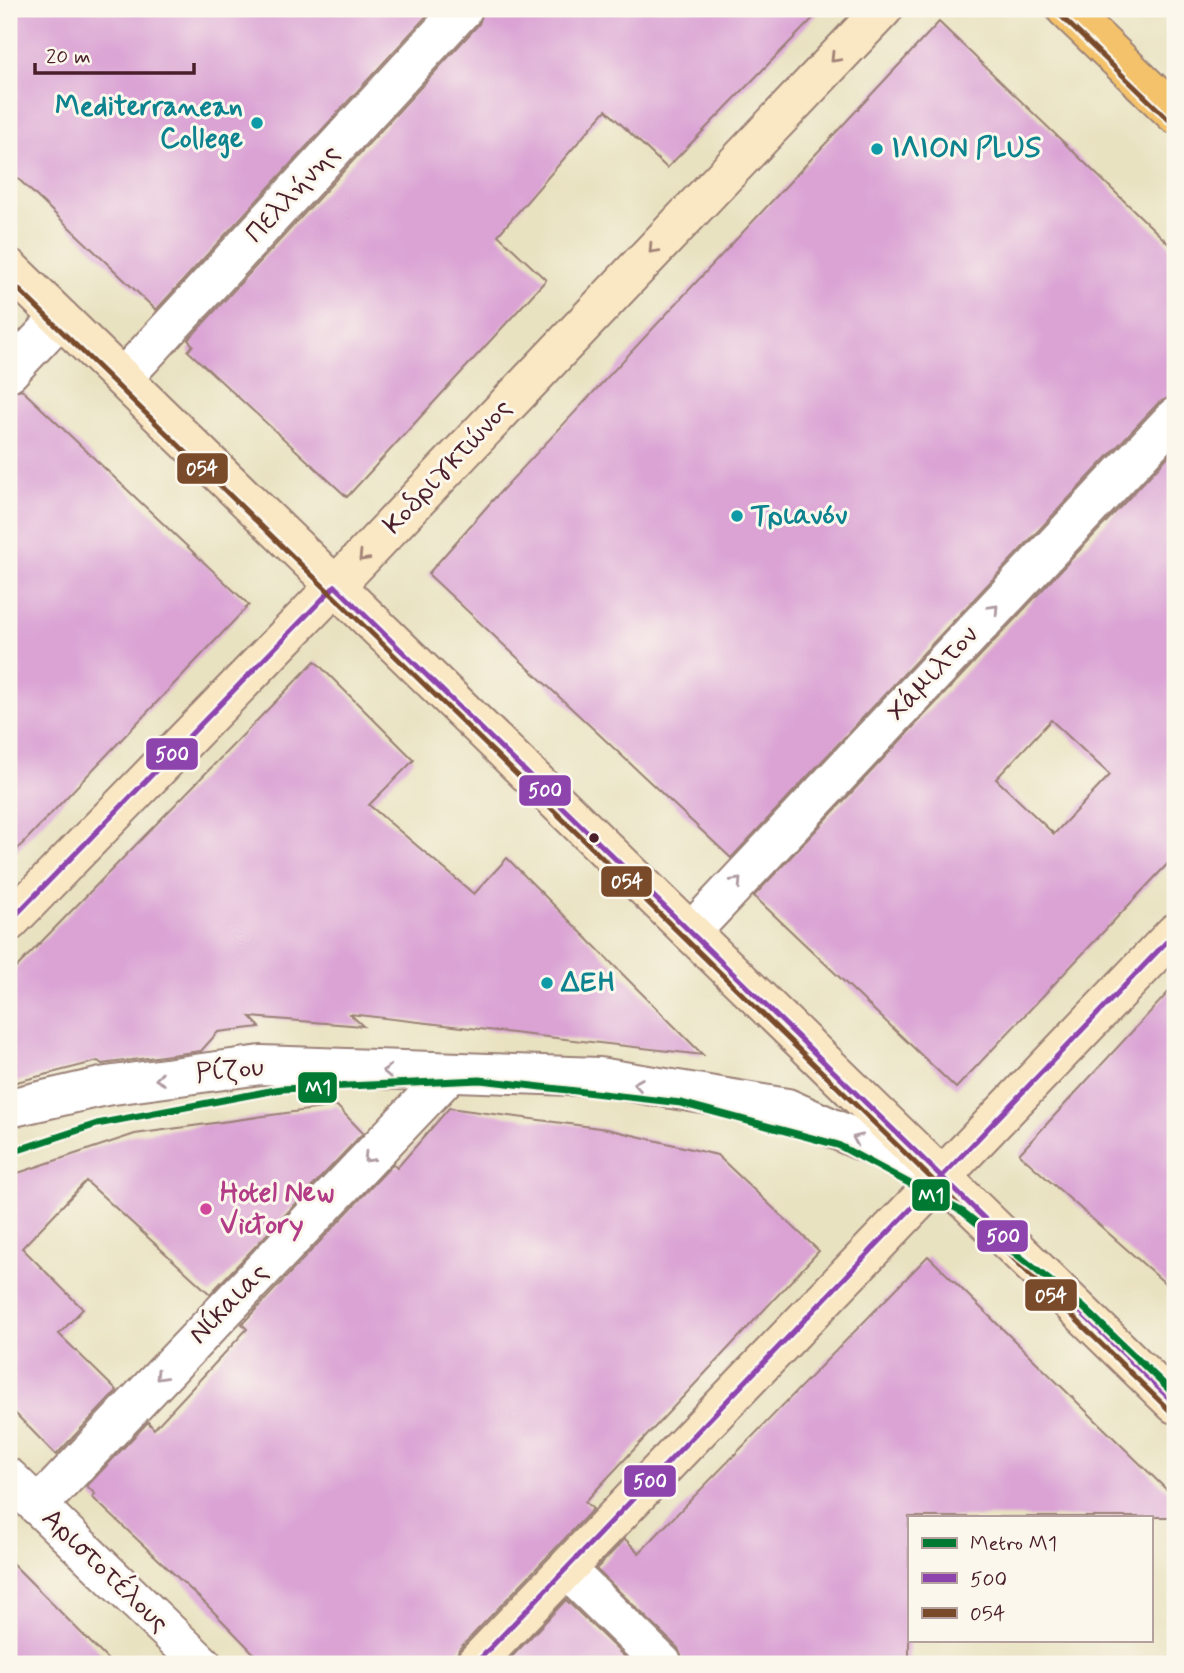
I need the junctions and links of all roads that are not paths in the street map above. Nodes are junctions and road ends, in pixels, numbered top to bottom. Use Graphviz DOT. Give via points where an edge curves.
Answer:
graph roads {
  1 [pos="463,9"];
  2 [pos="883,9"];
  3 [pos="1066,9"];
  4 [pos="1175,114"];
  5 [pos="9,268"];
  6 [pos="60,317"];
  7 [pos="9,372"];
  8 [pos="122,379"];
  9 [pos="1175,417"];
  10 [pos="335,586"];
  11 [pos="10,917"];
  12 [pos="691,932"];
  13 [pos="1175,933"];
  14 [pos="449,1074"];
  15 [pos="9,1108"];
  16 [pos="942,1177"];
  17 [pos="1175,1404"];
  18 [pos="9,1478"];
  19 [pos="38,1506"];
  20 [pos="582,1585"];
  21 [pos="202,1664"];
  22 [pos="475,1664"];
  23 [pos="663,1664"];
  1 -- 8 [label="street, Πελλήνης"];
  2 -- 10 [label="main road, Κοδριγκτώνος, one-way"];
  3 -- 4 [label="main road"];
  5 -- 6 [label="main road"];
  6 -- 7 [label="street"];
  6 -- 8 [label="main road"];
  8 -- 10 [label="main road"];
  12 -- 9 [label="street, Χάμιλτον, one-way"];
  10 -- 11 [label="main road, Κοδριγκτώνος"];
  10 -- 12 [label="main road"];
  12 -- 16 [label="main road"];
  13 -- 16 [label="main road"];
  14 -- 15 [label="street, Ρίζου, one-way" via="261,1065 106,1086"];
  16 -- 14 [label="street, Ρίζου, one-way" via="788,1108 599,1077"];
  14 -- 19 [label="street, Νίκαιας, one-way"];
  16 -- 17 [label="main road"];
  16 -- 22 [label="main road"];
  18 -- 19 [label="street, Αριστοτέλους"];
  19 -- 21 [label="street, Αριστοτέλους"];
  20 -- 23 [label="street"];
}
